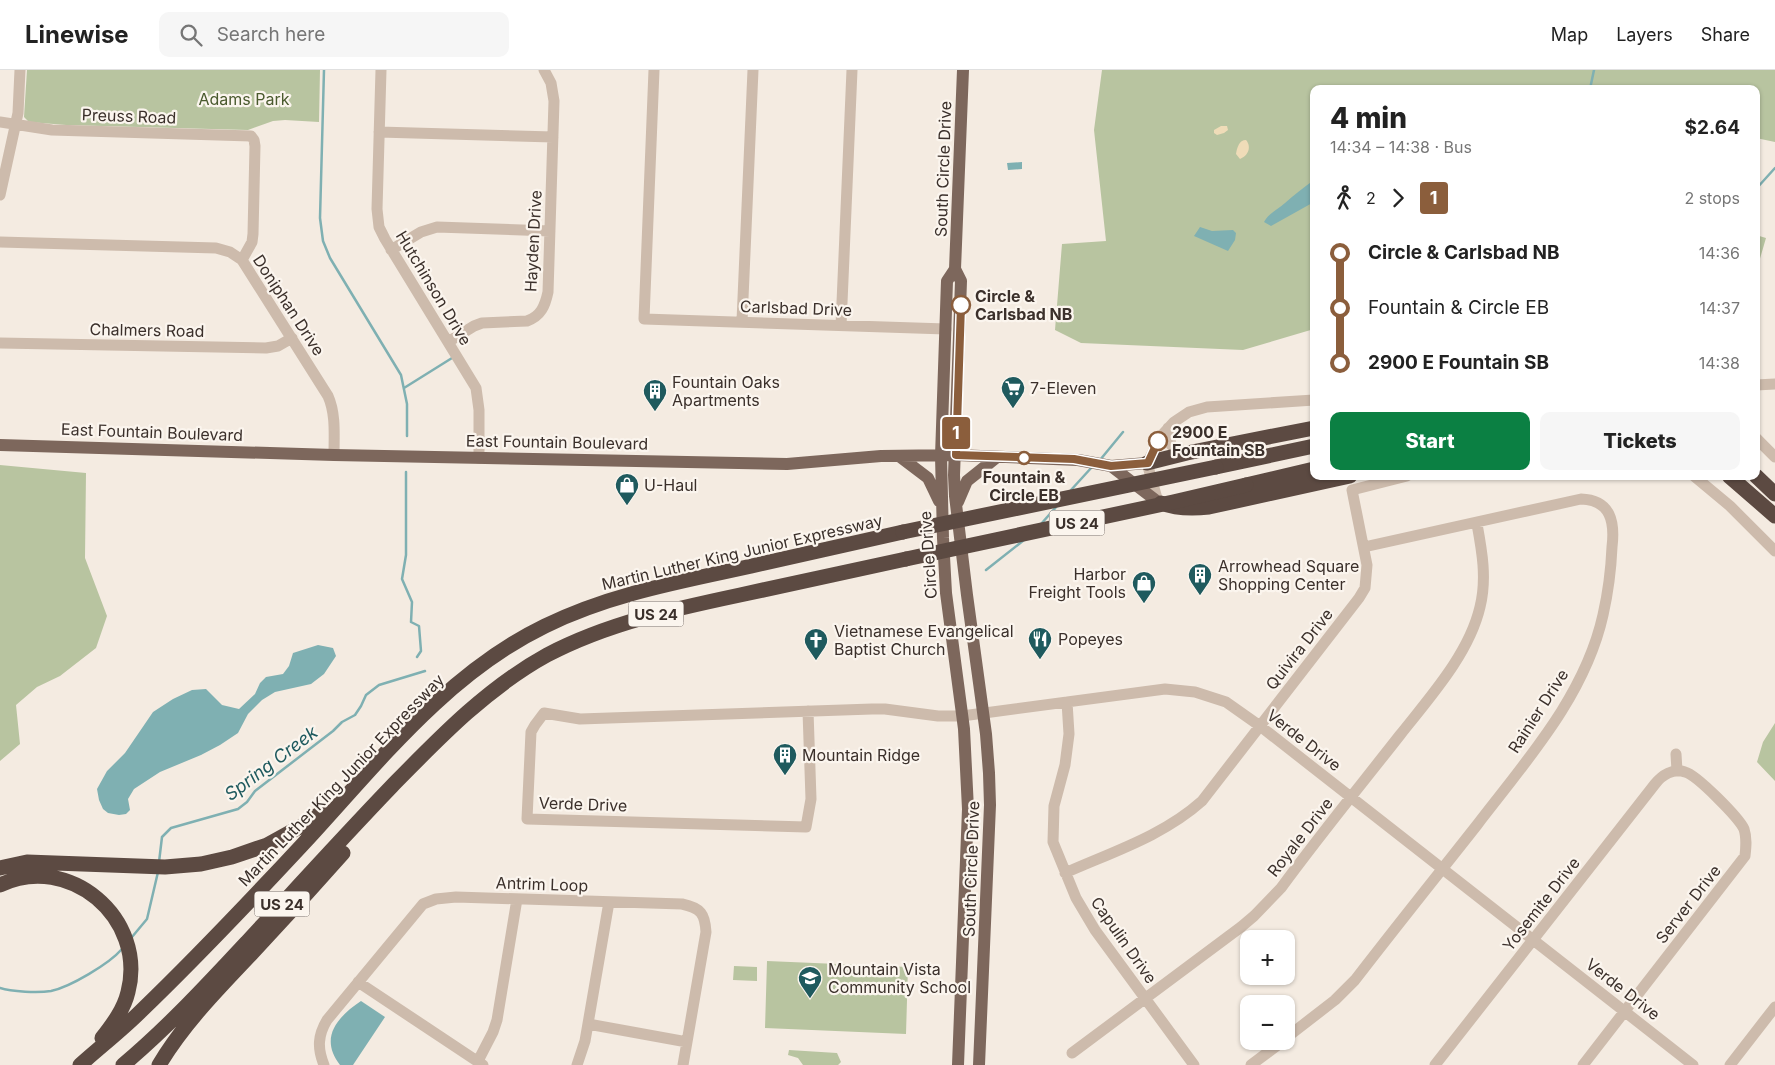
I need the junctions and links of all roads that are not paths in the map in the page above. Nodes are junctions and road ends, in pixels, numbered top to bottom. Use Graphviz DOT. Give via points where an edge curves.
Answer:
graph roads {
  1 [pos="20,70"];
  2 [pos="381,70"];
  3 [pos="654,70"];
  4 [pos="753,70"];
  5 [pos="852,70"];
  6 [pos="963,70"];
  7 [pos="547,71"];
  8 [pos="0,122"];
  9 [pos="16,124"];
  10 [pos="379,132"];
  11 [pos="553,137"];
  12 [pos="0,195"];
  13 [pos="550,231"];
  14 [pos="0,242"];
  15 [pos="391,250"];
  16 [pos="242,260"];
  17 [pos="955,269"];
  18 [pos="742,321"];
  19 [pos="841,326"];
  20 [pos="946,329"];
  21 [pos="292,338"];
  22 [pos="448,342"];
  23 [pos="0,343"];
  24 [pos="1775,384"];
  25 [pos="1760,385"];
  26 [pos="1310,400"];
  27 [pos="1168,428"];
  28 [pos="1310,429"];
  29 [pos="1760,442"];
  30 [pos="0,445"];
  31 [pos="1310,447"];
  32 [pos="1187,452"];
  33 [pos="334,455"];
  34 [pos="956,455"];
  35 [pos="899,456"];
  36 [pos="941,456"];
  37 [pos="997,457"];
  38 [pos="1775,457"];
  39 [pos="479,458"];
  40 [pos="1115,469"];
  41 [pos="1149,470"];
  42 [pos="1310,470"];
  43 [pos="1332,480"];
  44 [pos="1391,480"];
  45 [pos="1699,480"];
  46 [pos="1733,480"];
  47 [pos="1760,480"];
  48 [pos="1775,494"];
  49 [pos="1158,502"];
  50 [pos="956,507"];
  51 [pos="941,508"];
  52 [pos="1775,516"];
  53 [pos="1477,524"];
  54 [pos="1364,547"];
  55 [pos="1775,551"];
  56 [pos="1066,702"];
  57 [pos="808,711"];
  58 [pos="983,713"];
  59 [pos="962,716"];
  60 [pos="1260,726"];
  61 [pos="986,734"];
  62 [pos="437,740"];
  63 [pos="964,742"];
  64 [pos="1676,754"];
  65 [pos="1677,771"];
  66 [pos="350,793"];
  67 [pos="1351,797"];
  68 [pos="0,868"];
  69 [pos="1443,868"];
  70 [pos="1065,873"];
  71 [pos="0,885"];
  72 [pos="517,899"];
  73 [pos="609,902"];
  74 [pos="1534,940"];
  75 [pos="358,982"];
  76 [pos="1145,998"];
  77 [pos="1775,1007"];
  78 [pos="1625,1012"];
  79 [pos="588,1024"];
  80 [pos="1295,1031"];
  81 [pos="687,1042"];
  82 [pos="1270,1050"];
  83 [pos="1072,1053"];
  84 [pos="480,1063"];
  85 [pos="80,1065"];
  86 [pos="123,1065"];
  87 [pos="159,1065"];
  88 [pos="324,1065"];
  89 [pos="577,1065"];
  90 [pos="683,1065"];
  91 [pos="958,1065"];
  92 [pos="980,1065"];
  93 [pos="1194,1065"];
  94 [pos="1251,1065"];
  95 [pos="1435,1065"];
  96 [pos="1583,1065"];
  97 [pos="1694,1065"];
  98 [pos="1730,1065"];
  1 -- 9 [label="street"];
  2 -- 10 [label="street, Hutchinson Drive"];
  3 -- 18 [label="street, Carlsbad Drive" via="644,319"];
  4 -- 18 [label="street"];
  5 -- 19 [label="street"];
  6 -- 17 [label="main road, South Circle Drive"];
  7 -- 11 [label="street, Hayden Drive" via="554,100"];
  8 -- 9 [label="street, Preuss Road"];
  9 -- 12 [label="street"];
  9 -- 16 [label="street, Preuss Road" via="52,130 251,136 255,146 253,234"];
  10 -- 11 [label="street"];
  10 -- 15 [label="street, Hutchinson Drive" via="377,217"];
  11 -- 13 [label="street, Hayden Drive"];
  13 -- 15 [label="street" via="437,227 421,232"];
  13 -- 22 [label="street, Hayden Drive" via="548,292 542,319 482,323"];
  14 -- 16 [label="street, Doniphan Drive" via="216,248"];
  15 -- 22 [label="street, Hutchinson Drive"];
  16 -- 21 [label="street, Doniphan Drive"];
  17 -- 20 [label="main road, South Circle Drive" via="948,281"];
  17 -- 34 [label="main road, South Circle Drive" via="961,282"];
  18 -- 19 [label="street, Carlsbad Drive"];
  19 -- 20 [label="street, Carlsbad Drive"];
  20 -- 36 [label="main road, South Circle Drive"];
  21 -- 23 [label="street, Chalmers Road" via="266,348"];
  21 -- 33 [label="street, Doniphan Drive" via="332,406"];
  22 -- 39 [label="street, Hutchinson Drive" via="476,388 480,410"];
  24 -- 25 [label="street"];
  26 -- 27 [label="street" via="1207,407 1189,412"];
  27 -- 32 [label="street" via="1171,445"];
  27 -- 41 [label="street" via="1158,441"];
  28 -- 32 [label="highway"];
  29 -- 38 [label="street"];
  30 -- 33 [label="main road, East Fountain Boulevard"];
  31 -- 66 [label="highway, Martin Luther King Junior Expressway / US 24, bridge" via="904,532 646,590 584,609 542,628 494,656 443,695"];
  32 -- 41 [label="highway"];
  33 -- 39 [label="main road, East Fountain Boulevard"];
  34 -- 36 [label="main road, East Fountain Boulevard"];
  34 -- 37 [label="main road, East Fountain Boulevard"];
  34 -- 50 [label="main road, Circle Drive"];
  35 -- 36 [label="main road, East Fountain Boulevard"];
  35 -- 39 [label="main road, East Fountain Boulevard" via="787,464"];
  35 -- 51 [label="main road" via="928,478"];
  36 -- 51 [label="main road, Circle Drive"];
  37 -- 40 [label="main road, East Fountain Boulevard" via="1078,460"];
  37 -- 50 [label="main road" via="967,481"];
  40 -- 41 [label="main road, East Fountain Boulevard"];
  40 -- 49 [label="main road, East Fountain Boulevard"];
  41 -- 49 [label="street"];
  42 -- 62 [label="highway, US 24, bridge" via="672,610 603,630 546,656 509,679"];
  43 -- 49 [label="highway" via="1208,507 1190,509"];
  44 -- 54 [label="street, Quivira Drive" via="1352,490"];
  45 -- 55 [label="street"];
  46 -- 52 [label="highway"];
  47 -- 48 [label="highway"];
  50 -- 58 [label="main road, Circle Drive"];
  51 -- 59 [label="main road, Circle Drive" via="946,594"];
  53 -- 54 [label="street, Rainier Drive"];
  53 -- 67 [label="street, Royale Drive" via="1484,584 1468,639 1425,703"];
  53 -- 69 [label="street, Rainier Drive" via="1592,500 1600,503 1611,518 1611,569 1603,616 1575,689 1528,760"];
  54 -- 60 [label="street, Quivira Drive" via="1367,577 1362,593"];
  56 -- 58 [label="street, Verde Drive"];
  56 -- 60 [label="street, Verde Drive" via="1165,689 1195,692 1226,702"];
  56 -- 70 [label="street, Capulin Drive" via="1069,734 1054,806 1053,842"];
  57 -- 57 [label="street, Verde Drive" via="580,718 544,713 531,732 527,819 806,827 811,798"];
  57 -- 59 [label="street, Verde Drive" via="885,709"];
  58 -- 59 [label="street, Verde Drive"];
  58 -- 61 [label="main road, Circle Drive"];
  59 -- 63 [label="main road, Circle Drive"];
  60 -- 67 [label="street, Verde Drive"];
  60 -- 70 [label="street, Quivira Drive" via="1202,801 1188,814 1156,833"];
  61 -- 92 [label="main road, South Circle Drive" via="990,805"];
  62 -- 86 [label="highway, US 24" via="198,996"];
  62 -- 87 [label="highway" via="394,796 202,1006"];
  63 -- 91 [label="main road, South Circle Drive" via="968,809"];
  64 -- 65 [label="street"];
  65 -- 74 [label="street, Yosemite Drive" via="1668,772 1658,780"];
  65 -- 78 [label="street, Server Drive" via="1696,778 1743,826 1745,856"];
  66 -- 68 [label="highway" via="306,824 268,845 214,861 165,867 27,862"];
  66 -- 85 [label="highway, Martin Luther King Junior Expressway / US 24" via="154,999"];
  67 -- 69 [label="street, Verde Drive"];
  67 -- 76 [label="street, Royale Drive" via="1281,888 1254,916"];
  69 -- 74 [label="street, Verde Drive"];
  69 -- 80 [label="street, Rainier Drive" via="1355,980"];
  70 -- 76 [label="street, Capulin Drive" via="1095,930"];
  71 -- 85 [label="highway" via="42,877 65,881 90,893 116,918 128,948 130,979 125,1001 111,1026"];
  72 -- 73 [label="street, Antrim Loop"];
  72 -- 75 [label="street, Antrim Loop" via="446,897 428,901"];
  72 -- 84 [label="street" via="497,1020"];
  73 -- 79 [label="street"];
  73 -- 81 [label="street, Antrim Loop" via="682,904 697,909 706,921"];
  74 -- 78 [label="street, Verde Drive"];
  74 -- 95 [label="street, Yosemite Drive"];
  75 -- 84 [label="street"];
  75 -- 88 [label="street, Antrim Loop" via="322,1027 319,1045"];
  76 -- 83 [label="street, Royale Drive"];
  76 -- 93 [label="street, Capulin Drive"];
  77 -- 98 [label="street"];
  78 -- 96 [label="street, Server Drive"];
  78 -- 97 [label="street, Verde Drive"];
  79 -- 81 [label="street"];
  79 -- 89 [label="street"];
  81 -- 90 [label="street, Antrim Loop"];
  82 -- 94 [label="street"];
}
